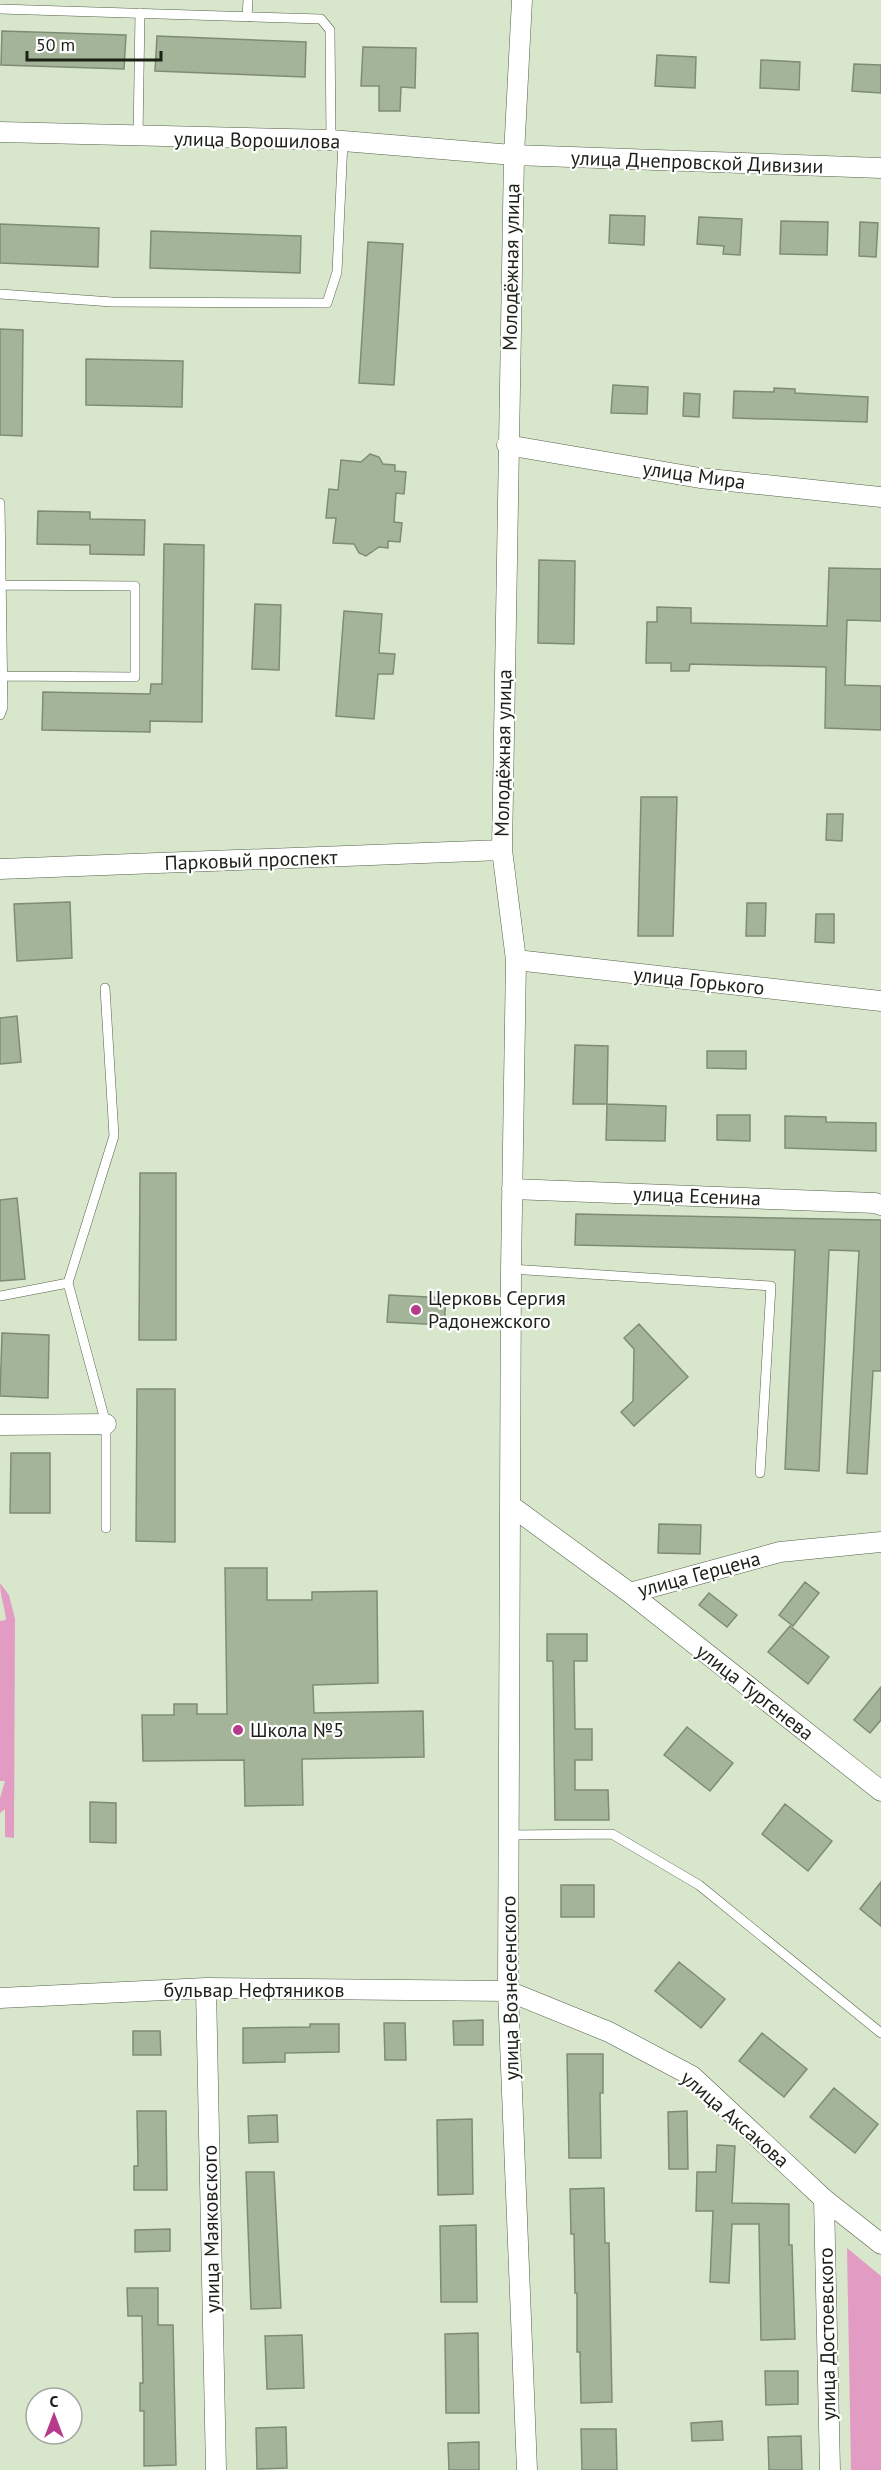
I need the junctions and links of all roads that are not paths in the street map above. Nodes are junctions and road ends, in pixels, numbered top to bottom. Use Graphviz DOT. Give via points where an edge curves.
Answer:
graph roads {
  1 [pos="248,0"];
  2 [pos="522,0"];
  3 [pos="0,9"];
  4 [pos="140,13"];
  5 [pos="247,17"];
  6 [pos="0,132"];
  7 [pos="138,137"];
  8 [pos="337,141"];
  9 [pos="514,155"];
  10 [pos="881,168"];
  11 [pos="0,294"];
  12 [pos="507,445"];
  13 [pos="881,497"];
  14 [pos="0,502"];
  15 [pos="3,585"];
  16 [pos="3,676"];
  17 [pos="0,715"];
  18 [pos="502,850"];
  19 [pos="0,869"];
  20 [pos="516,960"];
  21 [pos="105,988"];
  22 [pos="881,1001"];
  23 [pos="512,1189"];
  24 [pos="881,1205"];
  25 [pos="511,1269"];
  26 [pos="68,1283"];
  27 [pos="0,1296"];
  28 [pos="106,1424"];
  29 [pos="0,1425"];
  30 [pos="760,1473"];
  31 [pos="510,1506"];
  32 [pos="106,1528"];
  33 [pos="881,1542"];
  34 [pos="630,1593"];
  35 [pos="881,1791"];
  36 [pos="508,1834"];
  37 [pos="206,1988"];
  38 [pos="508,1991"];
  39 [pos="0,1998"];
  40 [pos="881,2033"];
  41 [pos="824,2199"];
  42 [pos="881,2244"];
  43 [pos="216,2470"];
  44 [pos="527,2470"];
  45 [pos="830,2470"];
  1 -- 5 [label="lane"];
  2 -- 9 [label="street, Молодёжная улица"];
  3 -- 4 [label="lane"];
  4 -- 5 [label="lane"];
  4 -- 7 [label="lane"];
  5 -- 8 [label="lane" via="321,19 330,30"];
  6 -- 7 [label="street, улица Ворошилова"];
  7 -- 8 [label="street, улица Ворошилова"];
  8 -- 9 [label="street, улица Ворошилова"];
  8 -- 11 [label="lane" via="337,272 327,303 112,302"];
  9 -- 10 [label="street, улица Днепровской Дивизии"];
  9 -- 12 [label="street, Молодёжная улица"];
  12 -- 13 [label="street, улица Мира" via="700,478"];
  12 -- 18 [label="street, Молодёжная улица"];
  14 -- 15 [label="lane"];
  15 -- 16 [label="lane"];
  15 -- 16 [label="lane" via="135,586 135,677"];
  16 -- 17 [label="lane"];
  18 -- 19 [label="street, Парковый проспект"];
  18 -- 20 [label="street, Молодёжная улица"];
  20 -- 22 [label="street, улица Горького"];
  20 -- 23 [label="street, Молодёжная улица"];
  21 -- 26 [label="lane" via="114,1136"];
  23 -- 24 [label="street, улица Есенина"];
  23 -- 25 [label="street, Молодёжная улица"];
  25 -- 30 [label="lane" via="771,1286"];
  25 -- 31 [label="street, Молодёжная улица"];
  26 -- 27 [label="lane"];
  26 -- 28 [label="lane"];
  28 -- 29 [label="street"];
  28 -- 32 [label="lane"];
  31 -- 34 [label="street, улица Герцена"];
  31 -- 36 [label="street, улица Вознесенского"];
  33 -- 34 [label="street, улица Герцена" via="780,1552"];
  34 -- 35 [label="street, улица Тургенева"];
  36 -- 38 [label="street, улица Вознесенского"];
  36 -- 40 [label="lane" via="612,1834 699,1885"];
  37 -- 38 [label="street, бульвар Нефтяников"];
  37 -- 39 [label="street, бульвар Нефтяников"];
  37 -- 43 [label="street, улица Маяковского"];
  38 -- 41 [label="street, улица Аксакова" via="609,2032 692,2076"];
  38 -- 44 [label="street, улица Вознесенского"];
  41 -- 42 [label="street, улица Аксакова"];
  41 -- 45 [label="street, улица Достоевского"];
}
